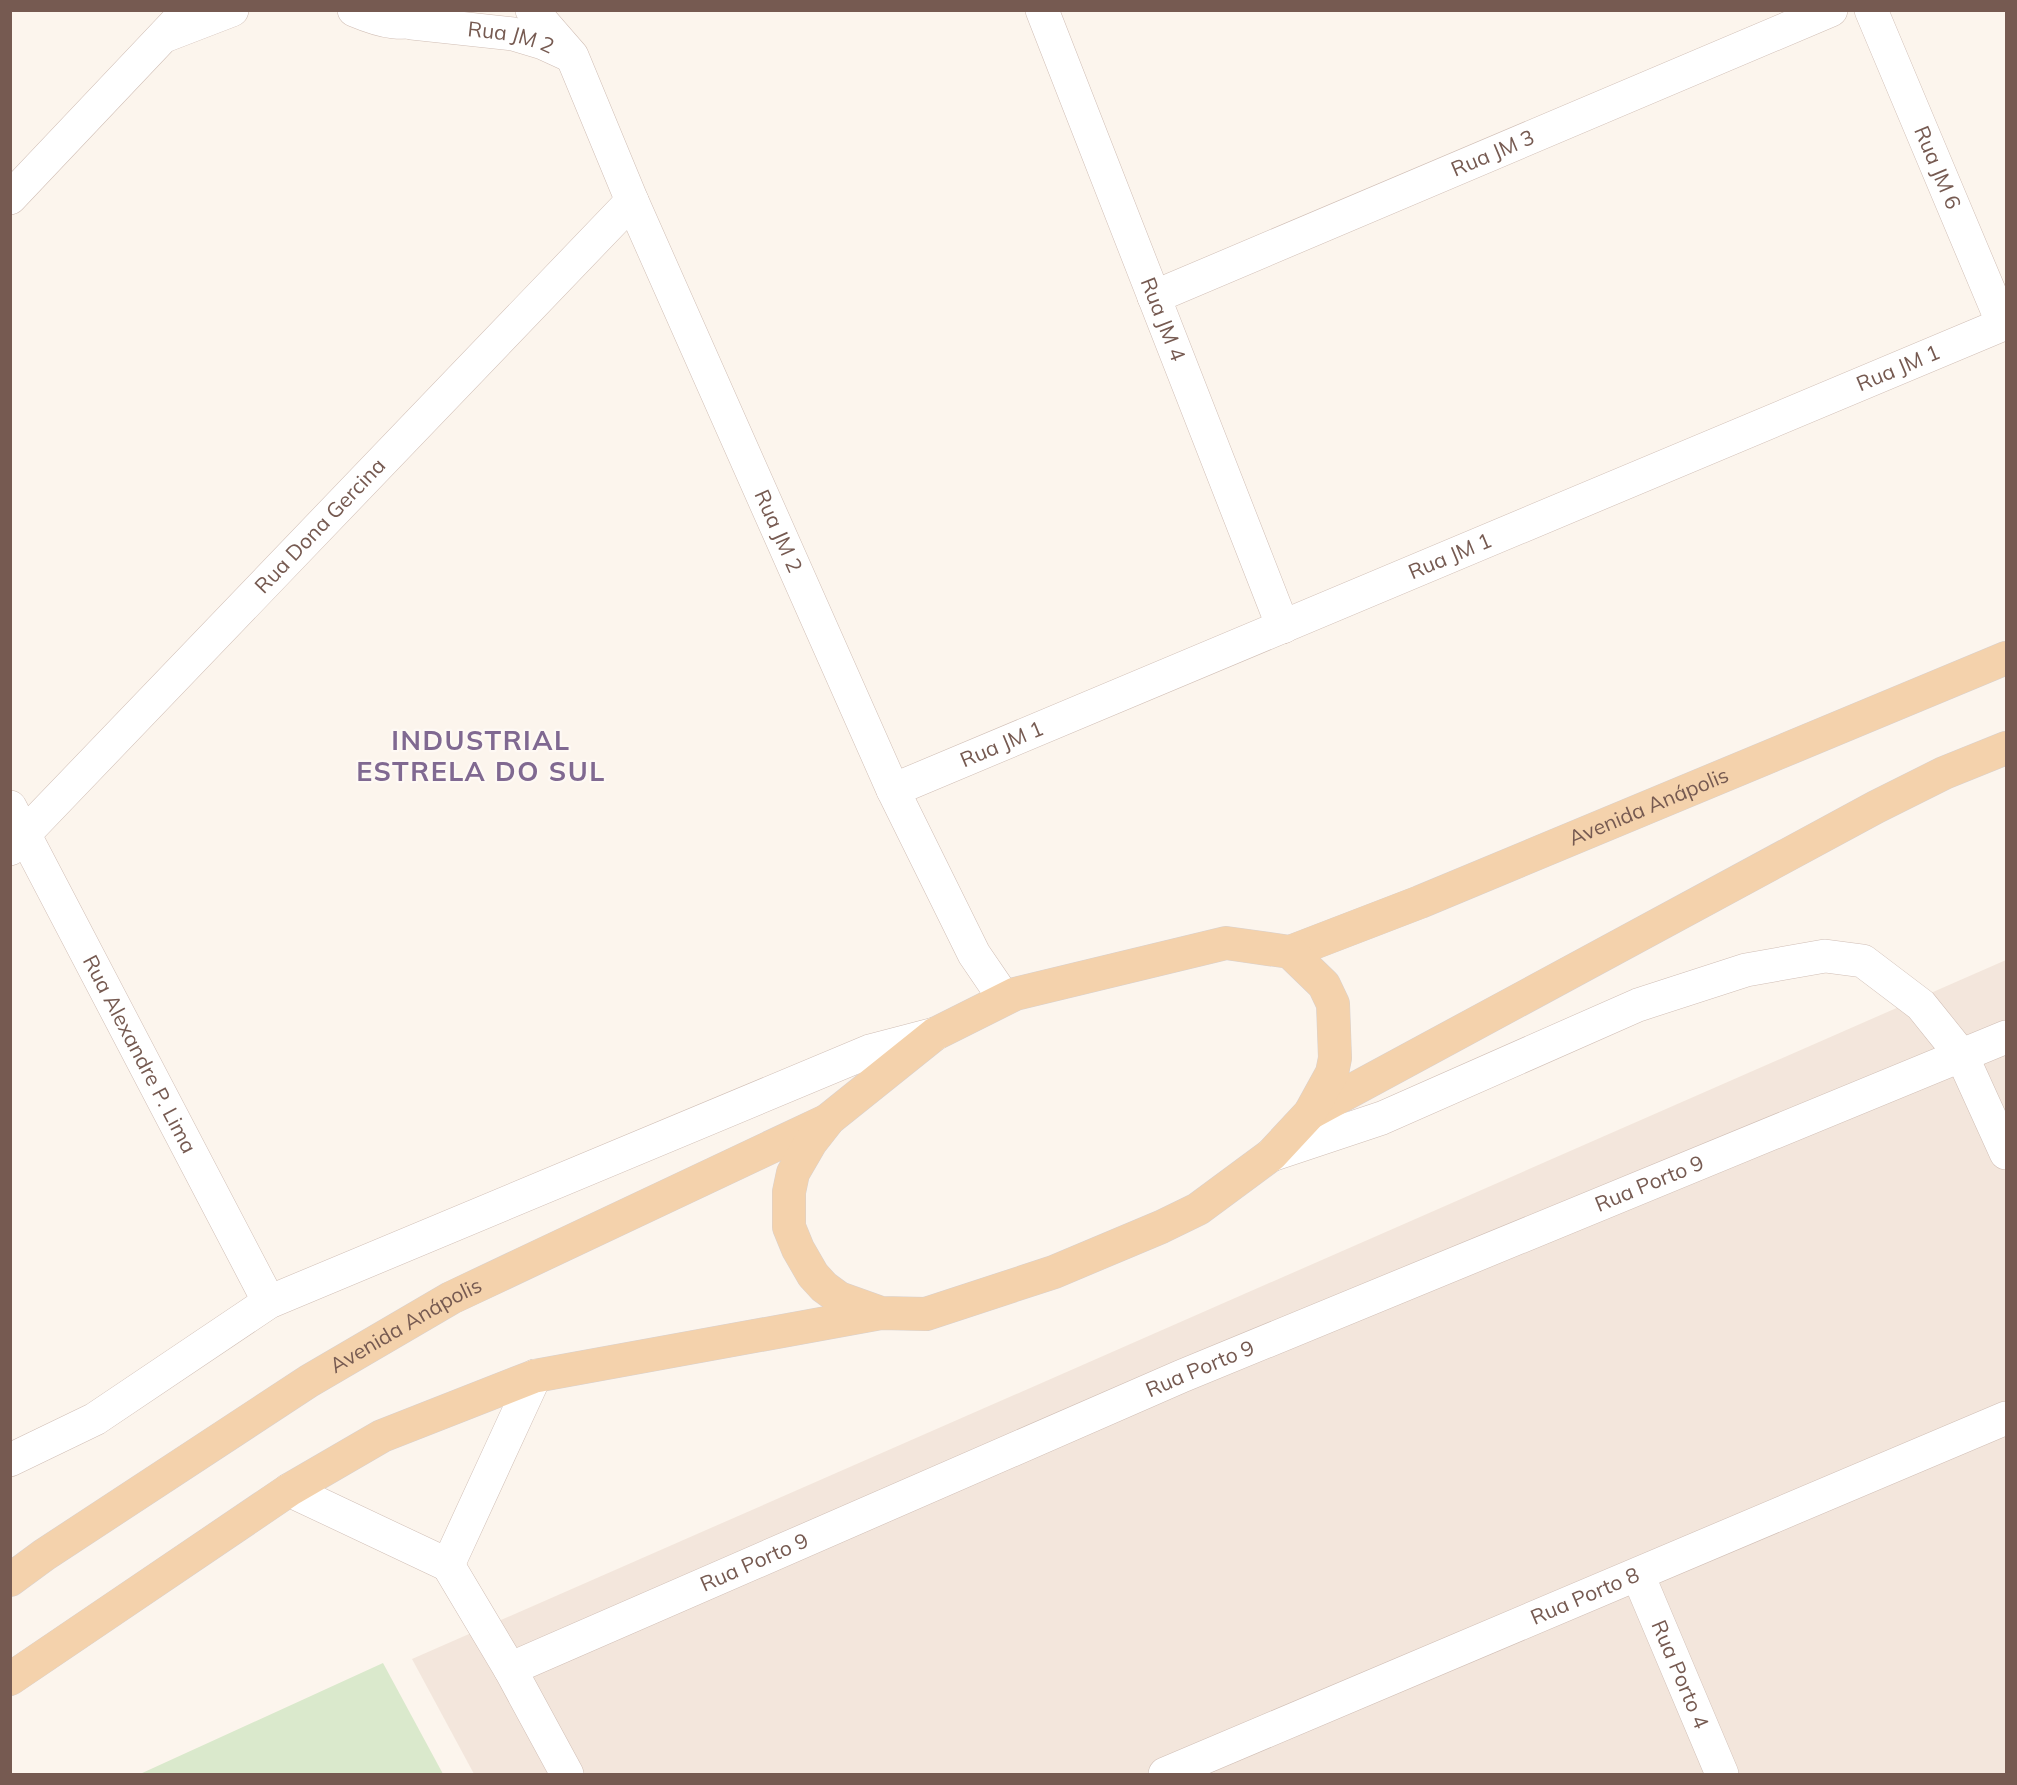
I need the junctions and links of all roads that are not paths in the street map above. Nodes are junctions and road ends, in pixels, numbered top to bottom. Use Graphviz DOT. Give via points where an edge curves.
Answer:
graph roads {
  1 [pos="188,10"];
  2 [pos="232,10"];
  3 [pos="354,10"];
  4 [pos="452,10"];
  5 [pos="532,10"];
  6 [pos="1042,10"];
  7 [pos="1831,10"];
  8 [pos="1871,10"];
  9 [pos="412,23"];
  10 [pos="160,38"];
  11 [pos="572,56"];
  12 [pos="10,198"];
  13 [pos="632,201"];
  14 [pos="1154,297"];
  15 [pos="2005,324"];
  16 [pos="1283,627"];
  17 [pos="2007,658"];
  18 [pos="2007,748"];
  19 [pos="893,790"];
  20 [pos="15,830"];
  21 [pos="1290,952"];
  22 [pos="1004,998"];
  23 [pos="935,1034"];
  24 [pos="2007,1037"];
  25 [pos="1962,1056"];
  26 [pos="1310,1113"];
  27 [pos="829,1119"];
  28 [pos="2007,1154"];
  29 [pos="1271,1155"];
  30 [pos="269,1302"];
  31 [pos="880,1313"];
  32 [pos="535,1376"];
  33 [pos="2007,1418"];
  34 [pos="10,1460"];
  35 [pos="289,1490"];
  36 [pos="448,1565"];
  37 [pos="1638,1575"];
  38 [pos="10,1580"];
  39 [pos="510,1669"];
  40 [pos="10,1679"];
  41 [pos="567,1774"];
  42 [pos="1165,1774"];
  43 [pos="1722,1774"];
  1 -- 10 [label="street"];
  2 -- 10 [label="street"];
  3 -- 9 [label="street" via="380,21"];
  4 -- 9 [label="street"];
  5 -- 11 [label="street, Rua JM 2"];
  6 -- 14 [label="street, Rua JM 4"];
  7 -- 14 [label="street, Rua JM 3"];
  8 -- 15 [label="street, Rua JM 6"];
  9 -- 11 [label="street, Rua JM 2" via="513,34"];
  10 -- 12 [label="street"];
  11 -- 13 [label="street, Rua JM 2"];
  13 -- 19 [label="street, Rua JM 2"];
  13 -- 20 [label="street, Rua Dona Gercina"];
  14 -- 16 [label="street, Rua JM 4"];
  15 -- 16 [label="street, Rua JM 1"];
  16 -- 19 [label="street, Rua JM 1"];
  17 -- 21 [label="main road, Avenida Anápolis" via="1420,902"];
  18 -- 26 [label="main road" via="1944,773 1876,807"];
  19 -- 22 [label="street, Rua JM 2" via="974,954"];
  20 -- 30 [label="street, Rua Alexandre P. Lima"];
  21 -- 22 [label="main road" via="1226,943"];
  21 -- 26 [label="main road" via="1324,985 1334,1004 1332,1073"];
  22 -- 23 [label="main road"];
  23 -- 27 [label="main road"];
  23 -- 30 [label="street" via="870,1051"];
  24 -- 25 [label="street, Rua Porto 9"];
  25 -- 28 [label="street"];
  25 -- 29 [label="street" via="1921,1005 1880,973 1863,961 1825,956 1746,970 1638,1005 1382,1118"];
  25 -- 39 [label="street, Rua Porto 9" via="1182,1376"];
  26 -- 29 [label="main road"];
  27 -- 31 [label="main road" via="793,1173 789,1227 805,1262 824,1287 839,1298"];
  27 -- 38 [label="main road, Avenida Anápolis" via="451,1298 309,1381"];
  29 -- 31 [label="main road" via="1198,1209 1054,1272 926,1314"];
  30 -- 34 [label="street" via="95,1419"];
  31 -- 32 [label="main road"];
  32 -- 35 [label="main road" via="382,1436"];
  32 -- 36 [label="street"];
  33 -- 37 [label="street, Rua Porto 8"];
  35 -- 36 [label="street"];
  35 -- 40 [label="main road"];
  36 -- 39 [label="street"];
  37 -- 42 [label="street, Rua Porto 8"];
  37 -- 43 [label="street, Rua Porto 4"];
  39 -- 41 [label="street"];
}
